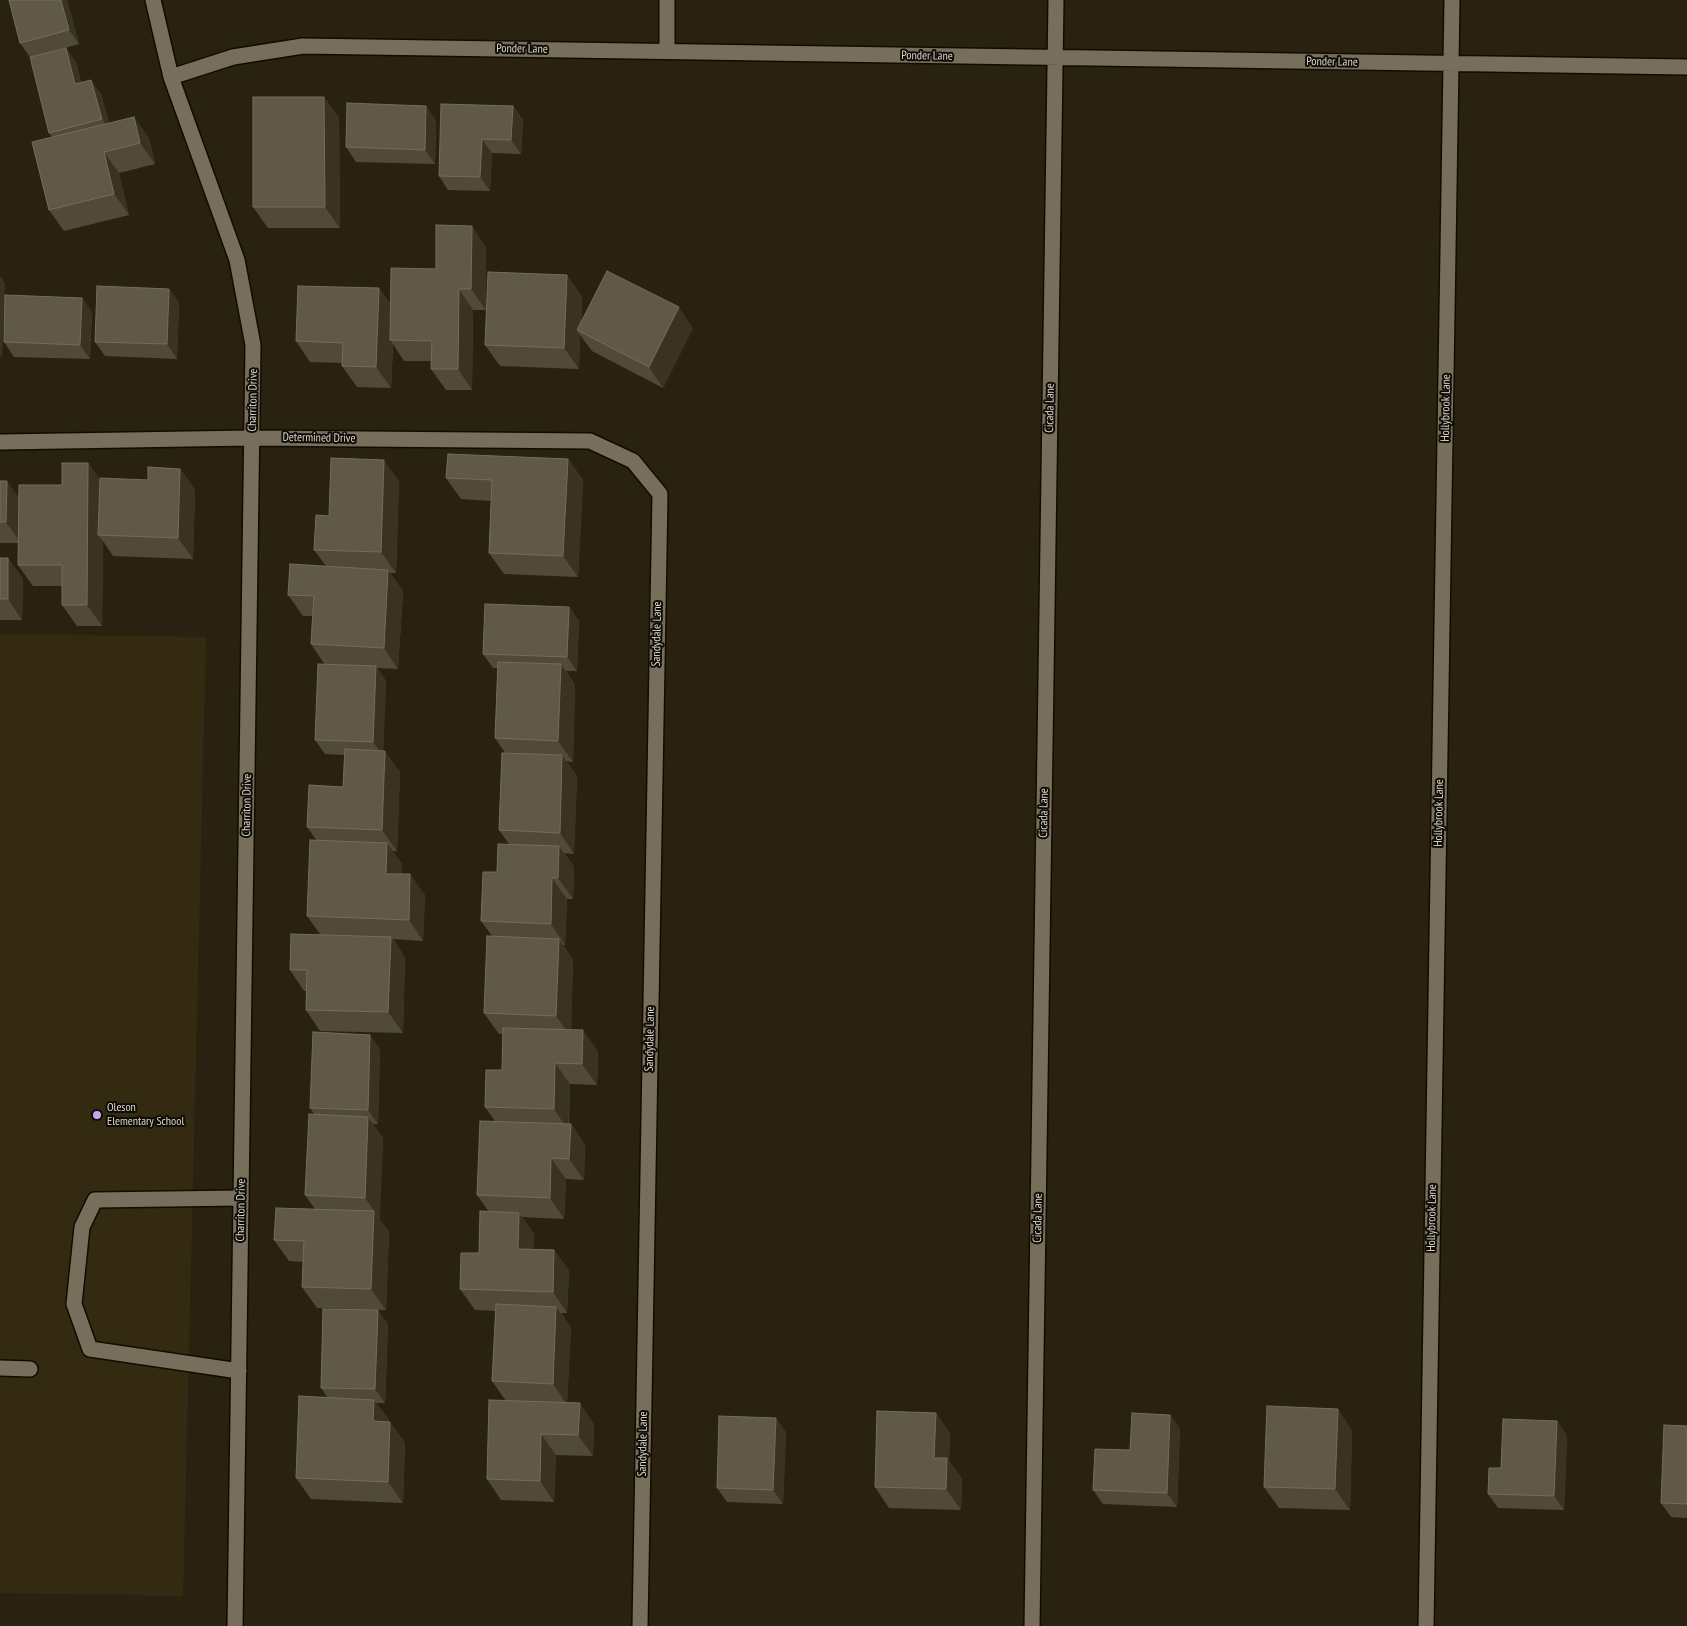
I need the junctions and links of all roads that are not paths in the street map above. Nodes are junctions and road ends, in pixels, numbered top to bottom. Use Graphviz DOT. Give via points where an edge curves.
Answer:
graph roads {
  1 [pos="152,0"];
  2 [pos="667,0"];
  3 [pos="1056,0"];
  4 [pos="1452,0"];
  5 [pos="666,51"];
  6 [pos="1056,58"];
  7 [pos="1451,64"];
  8 [pos="1687,67"];
  9 [pos="171,77"];
  10 [pos="252,438"];
  11 [pos="0,442"];
  12 [pos="633,461"];
  13 [pos="241,1198"];
  14 [pos="0,1368"];
  15 [pos="30,1369"];
  16 [pos="239,1371"];
  17 [pos="235,1626"];
  18 [pos="640,1626"];
  19 [pos="1032,1626"];
  20 [pos="1426,1626"];
  1 -- 9 [label="street, Charriton Drive"];
  2 -- 5 [label="street"];
  3 -- 6 [label="street, Cicada Lane"];
  4 -- 7 [label="street, Hollybrook Lane"];
  5 -- 6 [label="street, Ponder Lane"];
  5 -- 9 [label="street, Ponder Lane" via="303,46 233,56"];
  6 -- 7 [label="street, Ponder Lane"];
  6 -- 19 [label="street, Cicada Lane"];
  7 -- 8 [label="street, Ponder Lane"];
  7 -- 20 [label="street, Hollybrook Lane"];
  9 -- 10 [label="street, Charriton Drive" via="236,260 253,345"];
  10 -- 11 [label="street, Determined Drive"];
  10 -- 12 [label="street, Determined Drive" via="590,441"];
  10 -- 13 [label="street, Charriton Drive"];
  12 -- 18 [label="street, Sandydale Lane" via="660,494"];
  13 -- 16 [label="street, Charriton Drive"];
  13 -- 16 [label="street" via="95,1200 82,1227 74,1304 90,1349"];
  14 -- 15 [label="street"];
  16 -- 17 [label="street, Charriton Drive"];
}
